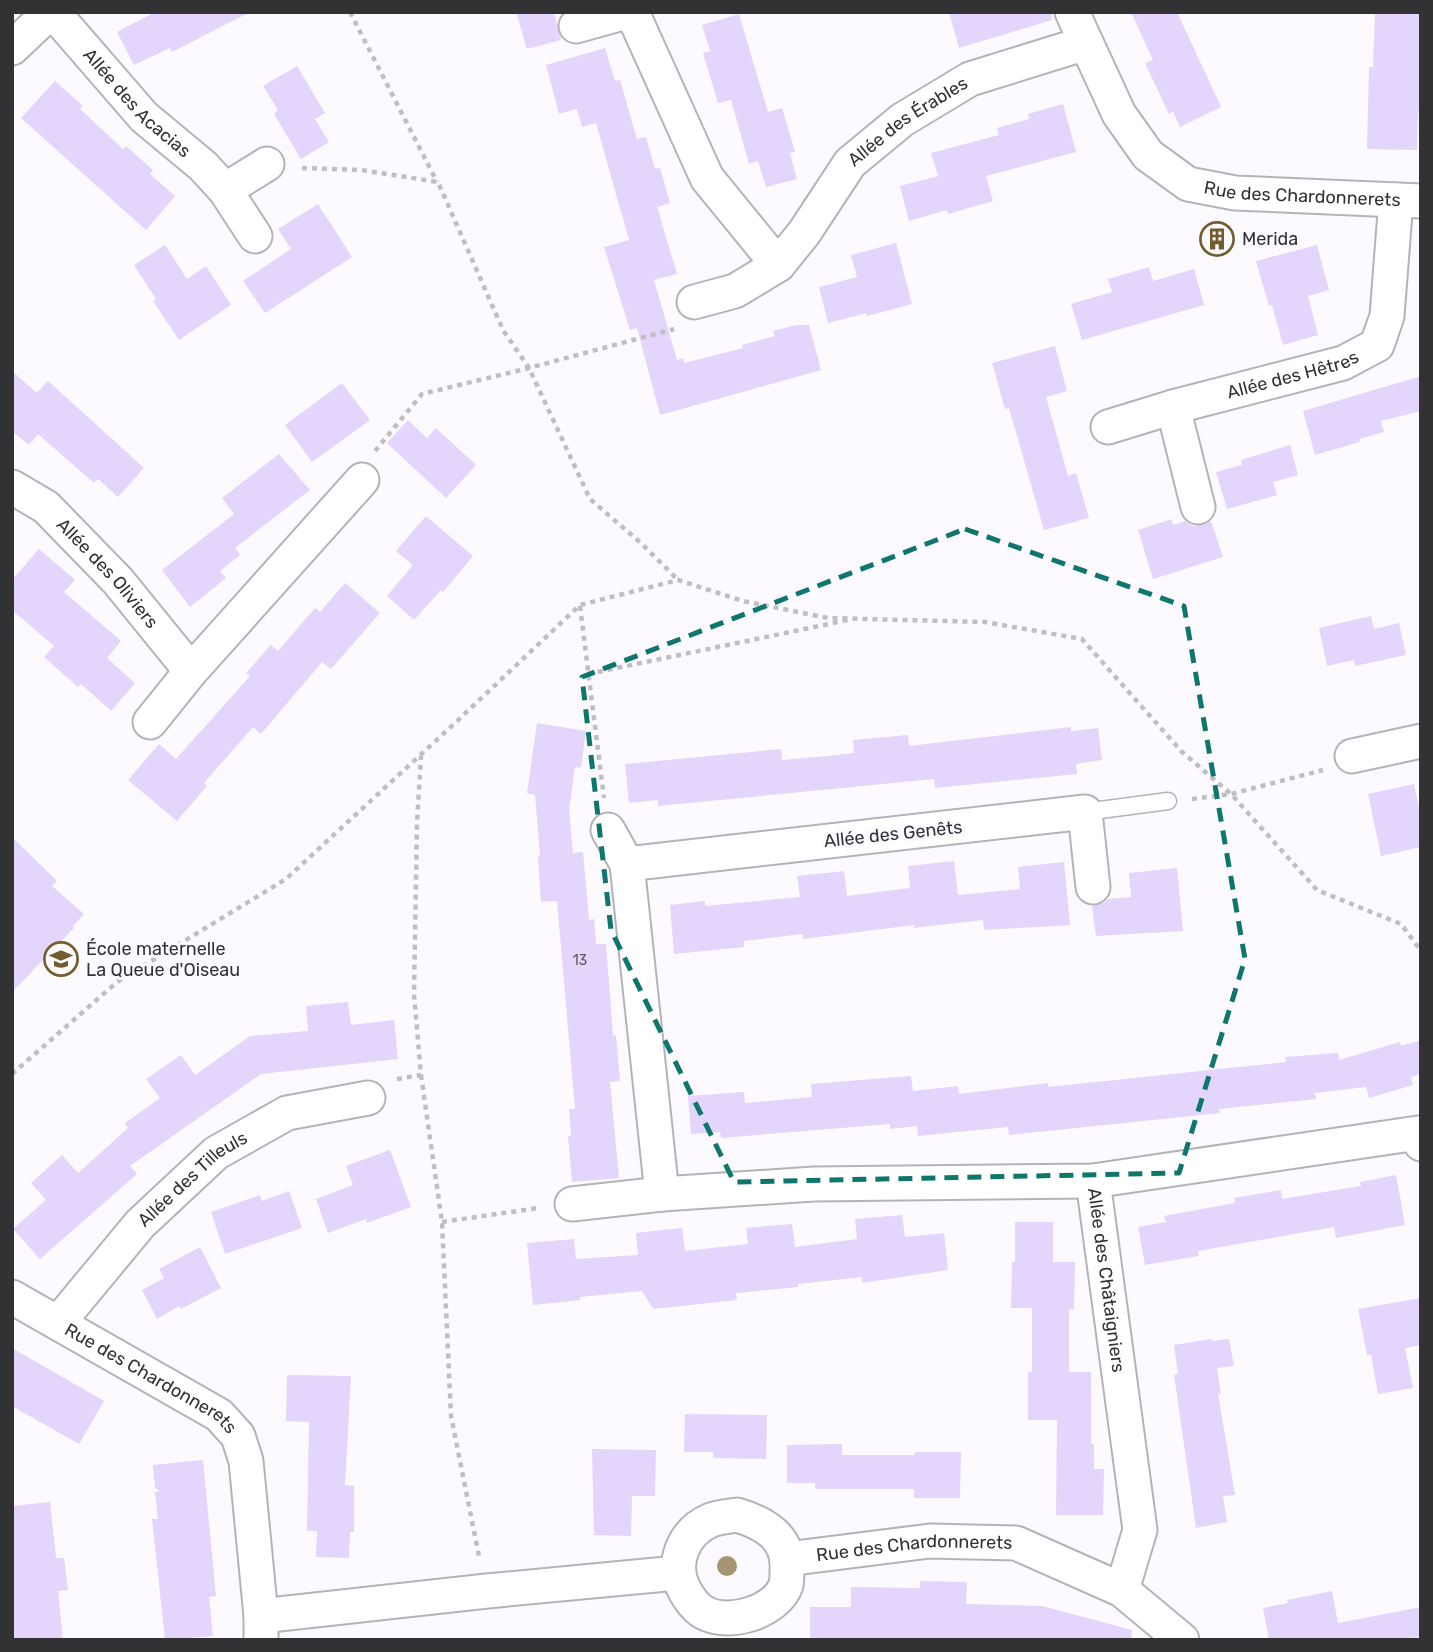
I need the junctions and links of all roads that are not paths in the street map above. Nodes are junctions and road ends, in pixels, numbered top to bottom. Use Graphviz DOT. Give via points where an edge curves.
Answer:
graph roads {
  1 [pos="51,12"];
  2 [pos="625,12"];
  3 [pos="632,12"];
  4 [pos="1072,12"];
  5 [pos="576,26"];
  6 [pos="14,42"];
  7 [pos="1086,43"];
  8 [pos="267,164"];
  9 [pos="225,190"];
  10 [pos="1408,200"];
  11 [pos="255,236"];
  12 [pos="778,265"];
  13 [pos="694,302"];
  14 [pos="1173,407"];
  15 [pos="1108,427"];
  16 [pos="362,480"];
  17 [pos="12,487"];
  18 [pos="1198,507"];
  19 [pos="191,671"];
  20 [pos="150,722"];
  21 [pos="1421,741"];
  22 [pos="1352,756"];
  23 [pos="1168,801"];
  24 [pos="1085,812"];
  25 [pos="608,830"];
  26 [pos="627,864"];
  27 [pos="1093,887"];
  28 [pos="368,1098"];
  29 [pos="1421,1144"];
  30 [pos="1093,1181"];
  31 [pos="662,1194"];
  32 [pos="572,1204"];
  33 [pos="12,1297"];
  34 [pos="58,1323"];
  35 [pos="788,1559"];
  36 [pos="677,1573"];
  37 [pos="1122,1590"];
  38 [pos="261,1628"];
  39 [pos="1182,1640"];
  1 -- 6 [label="street"];
  1 -- 9 [label="street, Allée des Acacias" via="144,117"];
  2 -- 5 [label="street"];
  3 -- 12 [label="street" via="707,178"];
  4 -- 7 [label="street, Rue des Chardonnerets"];
  7 -- 10 [label="street, Rue des Chardonnerets" via="1119,114 1148,155 1188,184 1235,193"];
  7 -- 12 [label="street, Allée des Érables" via="970,79 902,120 850,163"];
  8 -- 9 [label="street"];
  9 -- 11 [label="street, Allée des Acacias"];
  10 -- 14 [label="street, Allée des Hêtres" via="1387,316 1377,345 1343,363"];
  12 -- 13 [label="street, Allée des Érables" via="734,291"];
  14 -- 15 [label="street, Allée des Hêtres"];
  14 -- 18 [label="street"];
  16 -- 19 [label="street"];
  17 -- 19 [label="street, Allée des Oliviers" via="46,507 118,580"];
  19 -- 20 [label="street"];
  21 -- 22 [label="street"];
  23 -- 24 [label="lane"];
  24 -- 26 [label="street, Allée des Genêts"];
  24 -- 27 [label="street"];
  25 -- 26 [label="street"];
  26 -- 31 [label="street"];
  28 -- 34 [label="street, Allée des Tilleuls" via="287,1113 216,1153 140,1224"];
  29 -- 30 [label="street, Allée des Châtaigniers" via="1418,1133"];
  30 -- 31 [label="street" via="814,1184"];
  30 -- 37 [label="street, Allée des Châtaigniers" via="1140,1530"];
  31 -- 32 [label="street"];
  33 -- 34 [label="street, Rue des Chardonnerets"];
  34 -- 38 [label="street, Rue des Chardonnerets" via="219,1415 238,1436 246,1461"];
  35 -- 36 [label="street" via="778,1538 758,1521 737,1515 712,1519 694,1531 681,1548"];
  35 -- 36 [label="street" via="786,1585 774,1602 751,1614 725,1619 706,1614 691,1602"];
  35 -- 37 [label="street, Rue des Chardonnerets" via="930,1541 1016,1543"];
  36 -- 38 [label="street, Rue des Chardonnerets" via="486,1591"];
  37 -- 39 [label="street, Rue des Chardonnerets"];
}
